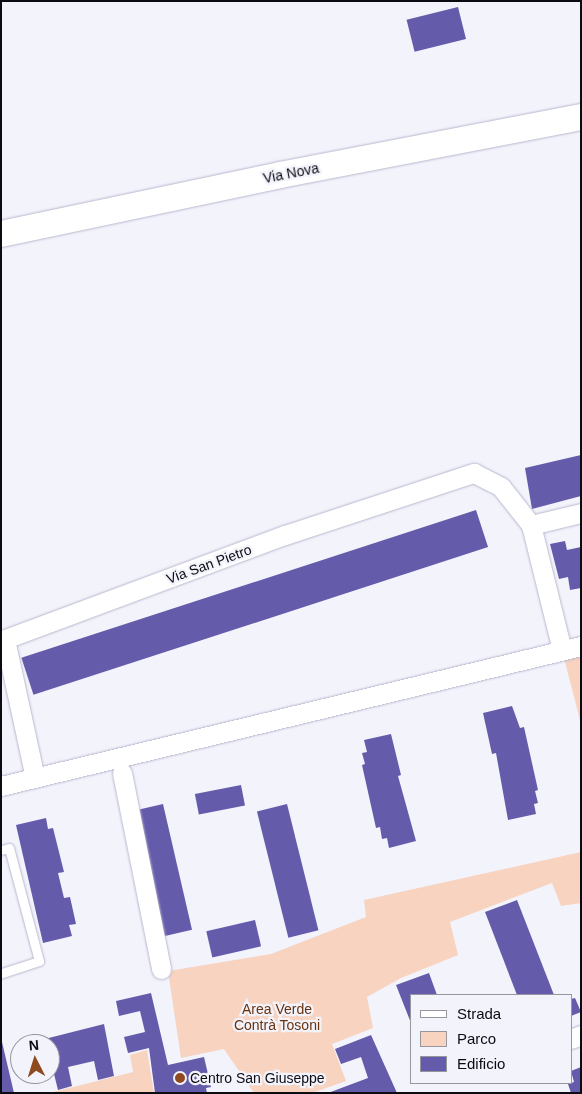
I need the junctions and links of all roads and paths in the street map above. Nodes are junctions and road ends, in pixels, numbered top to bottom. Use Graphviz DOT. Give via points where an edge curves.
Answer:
graph roads {
  1 [pos="581,117"];
  2 [pos="1,234"];
  3 [pos="581,513"];
  4 [pos="531,526"];
  5 [pos="581,646"];
  6 [pos="562,650"];
  7 [pos="122,774"];
  8 [pos="35,778"];
  9 [pos="1,786"];
  10 [pos="1,850"];
  11 [pos="161,969"];
  12 [pos="1,974"];
  1 -- 2 [label="street, Via Nova" via="280,175"];
  3 -- 4 [label="street"];
  4 -- 6 [label="street, Via San Pietro"];
  4 -- 8 [label="street, Via San Pietro" via="501,487 474,473 285,536 5,639"];
  5 -- 6 [label="street"];
  6 -- 8 [label="street"];
  7 -- 11 [label="street"];
  8 -- 9 [label="street"];
  10 -- 12 [label="lane" via="9,848 39,961"];
}
